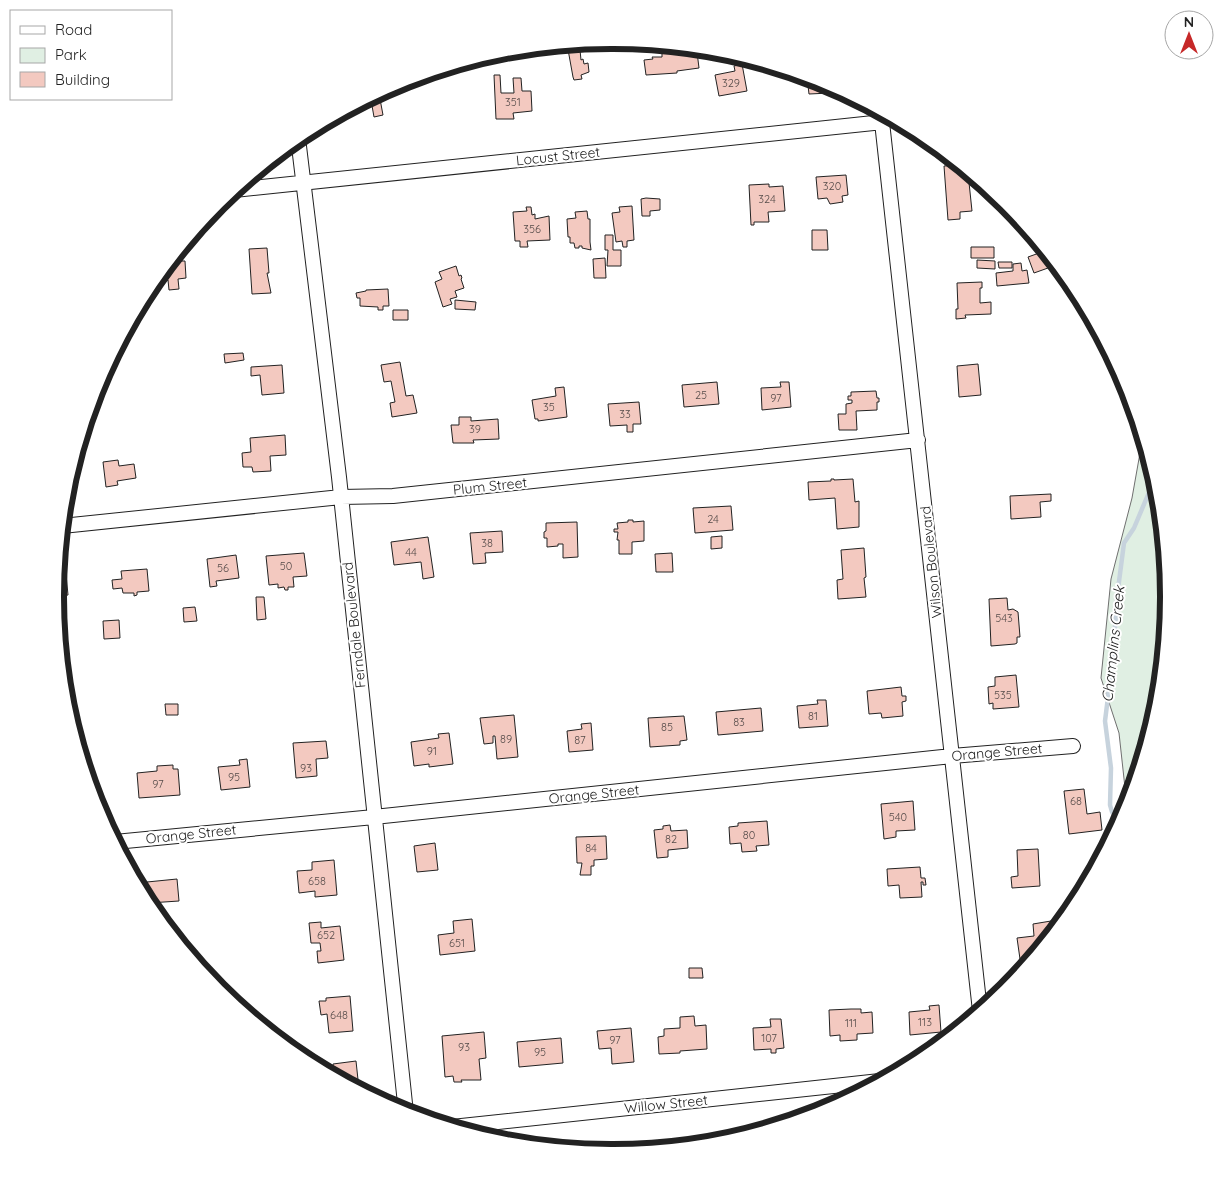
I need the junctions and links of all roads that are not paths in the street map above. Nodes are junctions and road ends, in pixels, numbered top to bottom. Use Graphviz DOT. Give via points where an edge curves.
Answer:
graph roads {
  1 [pos="878,118"];
  2 [pos="882,120"];
  3 [pos="299,147"];
  4 [pos="303,183"];
  5 [pos="247,189"];
  6 [pos="918,440"];
  7 [pos="341,497"];
  8 [pos="69,525"];
  9 [pos="1073,746"];
  10 [pos="952,756"];
  11 [pos="374,817"];
  12 [pos="122,841"];
  13 [pos="979,1002"];
  14 [pos="864,1083"];
  15 [pos="405,1104"];
  16 [pos="468,1125"];
  1 -- 4 [label="street, Locust Street"];
  2 -- 6 [label="street, Wilson Boulevard"];
  3 -- 4 [label="street, Ferndale Boulevard"];
  4 -- 5 [label="street, Locust Street"];
  4 -- 7 [label="street, Ferndale Boulevard"];
  6 -- 7 [label="street, Plum Street" via="393,496"];
  6 -- 10 [label="street, Wilson Boulevard"];
  7 -- 8 [label="street, Plum Street"];
  7 -- 11 [label="street, Ferndale Boulevard"];
  9 -- 10 [label="street, Orange Street"];
  10 -- 11 [label="street, Orange Street"];
  10 -- 13 [label="street, Wilson Boulevard"];
  11 -- 12 [label="street, Orange Street"];
  11 -- 15 [label="street, Ferndale Boulevard"];
  14 -- 16 [label="street, Willow Street"];
}
